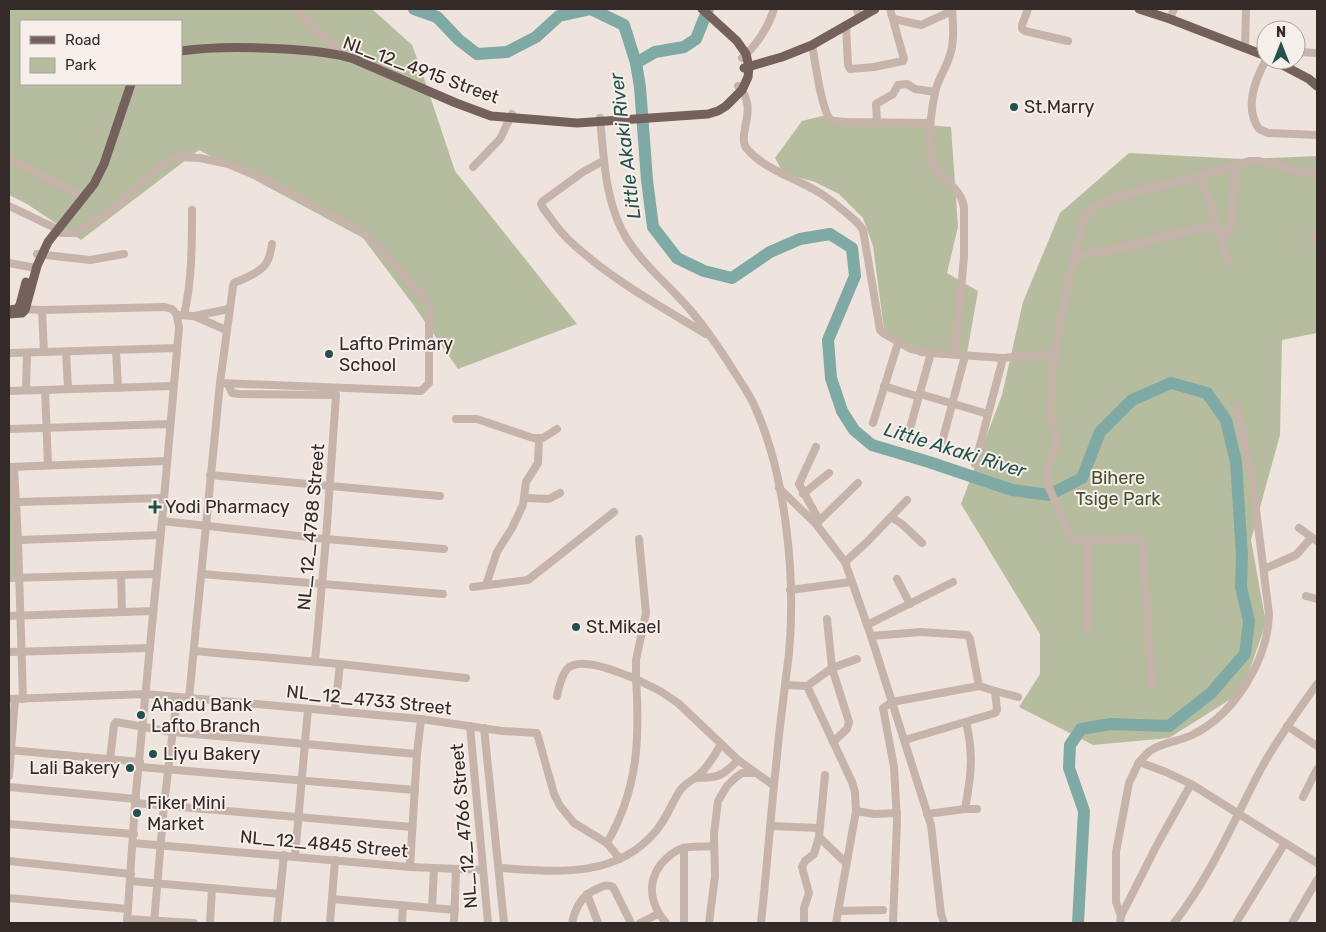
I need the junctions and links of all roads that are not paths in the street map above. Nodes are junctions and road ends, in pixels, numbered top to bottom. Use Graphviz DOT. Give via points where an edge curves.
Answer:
graph roads {
  1 [pos="296,9"];
  2 [pos="696,9"];
  3 [pos="702,9"];
  4 [pos="774,9"];
  5 [pos="875,9"];
  6 [pos="890,9"];
  7 [pos="1028,9"];
  8 [pos="1139,9"];
  9 [pos="1174,9"];
  10 [pos="1246,9"];
  11 [pos="952,10"];
  12 [pos="858,13"];
  13 [pos="1170,18"];
  14 [pos="894,19"];
  15 [pos="716,25"];
  16 [pos="846,25"];
  17 [pos="1068,41"];
  18 [pos="812,45"];
  19 [pos="1245,48"];
  20 [pos="182,50"];
  21 [pos="182,50"];
  22 [pos="339,51"];
  23 [pos="1256,53"];
  24 [pos="744,56"];
  25 [pos="746,68"];
  26 [pos="1261,70"];
  27 [pos="1292,70"];
  28 [pos="127,85"];
  29 [pos="131,85"];
  30 [pos="1317,86"];
  31 [pos="740,88"];
  32 [pos="935,92"];
  33 [pos="511,116"];
  34 [pos="600,120"];
  35 [pos="877,122"];
  36 [pos="930,123"];
  37 [pos="1317,135"];
  38 [pos="9,159"];
  39 [pos="603,162"];
  40 [pos="1235,166"];
  41 [pos="473,167"];
  42 [pos="1201,176"];
  43 [pos="1317,176"];
  44 [pos="80,195"];
  45 [pos="9,206"];
  46 [pos="192,210"];
  47 [pos="1217,224"];
  48 [pos="55,229"];
  49 [pos="1317,232"];
  50 [pos="1221,237"];
  51 [pos="1313,240"];
  52 [pos="272,244"];
  53 [pos="124,254"];
  54 [pos="39,255"];
  55 [pos="1074,257"];
  56 [pos="1226,260"];
  57 [pos="9,263"];
  58 [pos="33,268"];
  59 [pos="17,309"];
  60 [pos="229,309"];
  61 [pos="42,310"];
  62 [pos="9,314"];
  63 [pos="180,315"];
  64 [pos="194,316"];
  65 [pos="226,330"];
  66 [pos="712,337"];
  67 [pos="898,343"];
  68 [pos="177,348"];
  69 [pos="116,350"];
  70 [pos="26,352"];
  71 [pos="44,352"];
  72 [pos="66,352"];
  73 [pos="9,353"];
  74 [pos="931,353"];
  75 [pos="1055,353"];
  76 [pos="955,355"];
  77 [pos="965,356"];
  78 [pos="1003,358"];
  79 [pos="224,383"];
  80 [pos="173,386"];
  81 [pos="884,386"];
  82 [pos="118,388"];
  83 [pos="68,389"];
  84 [pos="26,390"];
  85 [pos="45,390"];
  86 [pos="9,391"];
  87 [pos="919,396"];
  88 [pos="952,404"];
  89 [pos="1237,407"];
  90 [pos="988,414"];
  91 [pos="456,419"];
  92 [pos="873,423"];
  93 [pos="170,424"];
  94 [pos="47,428"];
  95 [pos="9,429"];
  96 [pos="557,429"];
  97 [pos="539,439"];
  98 [pos="907,440"];
  99 [pos="941,446"];
  100 [pos="816,447"];
  101 [pos="168,461"];
  102 [pos="975,464"];
  103 [pos="48,466"];
  104 [pos="11,467"];
  105 [pos="828,473"];
  106 [pos="210,475"];
  107 [pos="858,483"];
  108 [pos="330,486"];
  109 [pos="779,488"];
  110 [pos="560,493"];
  111 [pos="804,494"];
  112 [pos="440,496"];
  113 [pos="164,498"];
  114 [pos="525,498"];
  115 [pos="907,500"];
  116 [pos="16,502"];
  117 [pos="614,512"];
  118 [pos="891,517"];
  119 [pos="162,521"];
  120 [pos="818,522"];
  121 [pos="206,524"];
  122 [pos="1299,528"];
  123 [pos="160,536"];
  124 [pos="326,539"];
  125 [pos="639,539"];
  126 [pos="1314,539"];
  127 [pos="18,540"];
  128 [pos="1087,541"];
  129 [pos="922,543"];
  130 [pos="444,549"];
  131 [pos="845,562"];
  132 [pos="1264,568"];
  133 [pos="157,574"];
  134 [pos="202,574"];
  135 [pos="121,575"];
  136 [pos="9,578"];
  137 [pos="19,578"];
  138 [pos="897,579"];
  139 [pos="851,582"];
  140 [pos="953,582"];
  141 [pos="322,584"];
  142 [pos="486,585"];
  143 [pos="473,587"];
  144 [pos="790,590"];
  145 [pos="443,594"];
  146 [pos="1306,596"];
  147 [pos="1317,600"];
  148 [pos="910,604"];
  149 [pos="153,611"];
  150 [pos="122,612"];
  151 [pos="20,615"];
  152 [pos="9,616"];
  153 [pos="827,619"];
  154 [pos="867,625"];
  155 [pos="1087,629"];
  156 [pos="871,636"];
  157 [pos="150,648"];
  158 [pos="194,650"];
  159 [pos="9,652"];
  160 [pos="21,652"];
  161 [pos="857,659"];
  162 [pos="315,662"];
  163 [pos="340,664"];
  164 [pos="832,668"];
  165 [pos="466,678"];
  166 [pos="636,679"];
  167 [pos="1152,684"];
  168 [pos="1317,684"];
  169 [pos="784,685"];
  170 [pos="807,686"];
  171 [pos="979,686"];
  172 [pos="996,690"];
  173 [pos="146,694"];
  174 [pos="557,696"];
  175 [pos="177,697"];
  176 [pos="189,698"];
  177 [pos="1018,698"];
  178 [pos="15,699"];
  179 [pos="892,702"];
  180 [pos="308,709"];
  181 [pos="336,711"];
  182 [pos="421,719"];
  183 [pos="966,722"];
  184 [pos="470,726"];
  185 [pos="1287,726"];
  186 [pos="143,728"];
  187 [pos="484,728"];
  188 [pos="172,732"];
  189 [pos="905,740"];
  190 [pos="833,742"];
  191 [pos="305,744"];
  192 [pos="721,744"];
  193 [pos="1317,746"];
  194 [pos="10,750"];
  195 [pos="417,754"];
  196 [pos="110,759"];
  197 [pos="738,760"];
  198 [pos="1139,762"];
  199 [pos="140,764"];
  200 [pos="169,768"];
  201 [pos="1317,769"];
  202 [pos="755,773"];
  203 [pos="825,774"];
  204 [pos="9,776"];
  205 [pos="696,778"];
  206 [pos="302,780"];
  207 [pos="1192,784"];
  208 [pos="773,785"];
  209 [pos="9,787"];
  210 [pos="415,790"];
  211 [pos="1303,797"];
  212 [pos="136,801"];
  213 [pos="164,805"];
  214 [pos="965,809"];
  215 [pos="977,809"];
  216 [pos="856,811"];
  217 [pos="896,813"];
  218 [pos="927,814"];
  219 [pos="1239,814"];
  220 [pos="298,817"];
  221 [pos="9,824"];
  222 [pos="770,826"];
  223 [pos="412,827"];
  224 [pos="820,828"];
  225 [pos="819,838"];
  226 [pos="133,839"];
  227 [pos="607,843"];
  228 [pos="1284,843"];
  229 [pos="160,845"];
  230 [pos="714,846"];
  231 [pos="684,848"];
  232 [pos="284,855"];
  233 [pos="295,856"];
  234 [pos="620,859"];
  235 [pos="335,860"];
  236 [pos="9,861"];
  237 [pos="846,863"];
  238 [pos="1317,863"];
  239 [pos="410,867"];
  240 [pos="500,868"];
  241 [pos="434,869"];
  242 [pos="456,870"];
  243 [pos="483,870"];
  244 [pos="130,877"];
  245 [pos="1317,880"];
  246 [pos="158,883"];
  247 [pos="212,888"];
  248 [pos="280,894"];
  249 [pos="587,894"];
  250 [pos="9,898"];
  251 [pos="332,899"];
  252 [pos="403,906"];
  253 [pos="432,908"];
  254 [pos="128,909"];
  255 [pos="455,910"];
  256 [pos="882,910"];
  257 [pos="838,911"];
  258 [pos="658,914"];
  259 [pos="1120,920"];
  260 [pos="127,921"];
  261 [pos="154,922"];
  262 [pos="177,923"];
  263 [pos="194,923"];
  264 [pos="210,923"];
  265 [pos="278,923"];
  266 [pos="330,923"];
  267 [pos="402,923"];
  268 [pos="454,923"];
  269 [pos="488,923"];
  270 [pos="504,923"];
  271 [pos="572,923"];
  272 [pos="598,923"];
  273 [pos="630,923"];
  274 [pos="640,923"];
  275 [pos="666,923"];
  276 [pos="684,923"];
  277 [pos="709,923"];
  278 [pos="761,923"];
  279 [pos="804,923"];
  280 [pos="836,923"];
  281 [pos="892,923"];
  282 [pos="944,923"];
  283 [pos="1174,923"];
  284 [pos="1236,923"];
  285 [pos="1292,923"];
  1 -- 22 [label="street"];
  2 -- 15 [label="main road"];
  3 -- 15 [label="main road"];
  4 -- 24 [label="street" via="758,40"];
  5 -- 12 [label="main road"];
  6 -- 14 [label="street"];
  7 -- 17 [label="street" via="1022,29"];
  8 -- 13 [label="main road"];
  9 -- 13 [label="street"];
  10 -- 19 [label="street"];
  11 -- 14 [label="street" via="921,25"];
  11 -- 32 [label="street" via="950,56"];
  12 -- 16 [label="main road"];
  13 -- 19 [label="main road"];
  14 -- 16 [label="street" via="903,60 874,67 849,68"];
  15 -- 24 [label="main road"];
  16 -- 18 [label="main road"];
  18 -- 25 [label="main road"];
  18 -- 35 [label="street" via="830,120"];
  19 -- 23 [label="main road"];
  20 -- 22 [label="main road, NL_12_4915 Street" via="208,45 268,44"];
  21 -- 33 [label="main road, NL_12_4915 Street" via="255,48 339,55 484,114"];
  22 -- 33 [label="main road, NL_12_4915 Street" via="485,110"];
  24 -- 25 [label="main road"];
  25 -- 31 [label="main road" via="748,77"];
  26 -- 37 [label="street" via="1252,101 1259,129 1268,134"];
  27 -- 30 [label="main road"];
  28 -- 44 [label="main road" via="101,162"];
  29 -- 48 [label="main road" via="108,156 94,184"];
  31 -- 34 [label="main road, NL_12_4915 Street" via="716,107 660,116"];
  31 -- 67 [label="street" via="748,104 744,137 748,150 763,163 828,198 860,225 880,330"];
  32 -- 35 [label="street" via="915,89 907,84 898,85 892,94 876,104"];
  32 -- 36 [label="street"];
  33 -- 34 [label="main road, NL_12_4915 Street"];
  33 -- 41 [label="street" via="500,139"];
  34 -- 39 [label="street"];
  35 -- 36 [label="street"];
  36 -- 76 [label="street" via="931,162 958,191 964,207 964,257"];
  38 -- 44 [label="street"];
  39 -- 66 [label="street" via="607,185 626,238 644,263"];
  39 -- 66 [label="street" via="583,172 543,201 543,208 559,230 585,254 637,293"];
  40 -- 42 [label="street"];
  40 -- 43 [label="street" via="1253,160"];
  40 -- 50 [label="street" via="1231,227"];
  42 -- 47 [label="street"];
  42 -- 55 [label="street" via="1119,196 1093,208 1084,217"];
  44 -- 48 [label="main road"];
  45 -- 48 [label="street"];
  46 -- 63 [label="street" via="187,302"];
  47 -- 50 [label="street"];
  47 -- 55 [label="street"];
  48 -- 54 [label="main road"];
  48 -- 79 [label="street" via="70,234 92,224 173,159 208,159 264,179 361,231 428,304 430,380 421,392"];
  49 -- 51 [label="street"];
  50 -- 56 [label="street"];
  52 -- 60 [label="street" via="265,265 247,278 234,282"];
  53 -- 54 [label="street" via="90,260"];
  54 -- 58 [label="main road"];
  55 -- 75 [label="street"];
  57 -- 58 [label="street"];
  58 -- 59 [label="main road"];
  59 -- 61 [label="street"];
  59 -- 62 [label="main road" via="22,313"];
  60 -- 64 [label="street"];
  60 -- 65 [label="street"];
  61 -- 63 [label="street" via="165,307"];
  61 -- 71 [label="street"];
  63 -- 64 [label="street"];
  63 -- 68 [label="street"];
  64 -- 65 [label="street"];
  65 -- 79 [label="street"];
  66 -- 109 [label="street" via="754,403 764,426"];
  67 -- 74 [label="street"];
  67 -- 81 [label="street"];
  68 -- 69 [label="street"];
  68 -- 80 [label="street"];
  69 -- 72 [label="street"];
  69 -- 82 [label="street"];
  70 -- 71 [label="street"];
  70 -- 73 [label="street"];
  70 -- 84 [label="street"];
  71 -- 72 [label="street"];
  72 -- 83 [label="street"];
  74 -- 76 [label="street"];
  74 -- 87 [label="street"];
  75 -- 78 [label="street"];
  75 -- 128 [label="street" via="1050,410 1058,438 1046,476 1071,538"];
  76 -- 77 [label="street"];
  77 -- 78 [label="street"];
  77 -- 88 [label="street"];
  78 -- 90 [label="street"];
  79 -- 106 [label="street"];
  79 -- 108 [label="street, NL_12_4788 Street" via="232,392 239,394 336,395"];
  80 -- 82 [label="street"];
  80 -- 93 [label="street"];
  81 -- 87 [label="street"];
  81 -- 92 [label="street"];
  82 -- 83 [label="street"];
  83 -- 85 [label="street"];
  84 -- 85 [label="street"];
  84 -- 86 [label="street"];
  85 -- 94 [label="street"];
  87 -- 88 [label="street"];
  87 -- 98 [label="street"];
  88 -- 90 [label="street"];
  88 -- 99 [label="street"];
  89 -- 132 [label="street" via="1252,477"];
  90 -- 102 [label="street"];
  91 -- 97 [label="street" via="477,419"];
  93 -- 94 [label="street"];
  93 -- 101 [label="street"];
  94 -- 95 [label="street"];
  94 -- 103 [label="street"];
  96 -- 97 [label="street"];
  97 -- 114 [label="street" via="538,463 526,482"];
  100 -- 111 [label="street" via="800,480"];
  101 -- 103 [label="street"];
  101 -- 113 [label="street"];
  103 -- 104 [label="street"];
  104 -- 116 [label="street"];
  105 -- 111 [label="street"];
  106 -- 108 [label="street"];
  106 -- 121 [label="street"];
  107 -- 120 [label="street"];
  108 -- 112 [label="street"];
  108 -- 124 [label="street, NL_12_4788 Street"];
  109 -- 120 [label="street"];
  109 -- 144 [label="street" via="787,533"];
  110 -- 114 [label="street" via="549,499"];
  111 -- 120 [label="street"];
  113 -- 116 [label="street"];
  113 -- 119 [label="street"];
  114 -- 142 [label="street" via="519,516 498,552"];
  115 -- 118 [label="street"];
  116 -- 127 [label="street"];
  117 -- 142 [label="street" via="528,580"];
  118 -- 129 [label="street"];
  118 -- 131 [label="street"];
  119 -- 121 [label="street"];
  119 -- 123 [label="street"];
  120 -- 131 [label="street"];
  121 -- 124 [label="street"];
  121 -- 134 [label="street"];
  122 -- 126 [label="street"];
  123 -- 127 [label="street"];
  123 -- 133 [label="street"];
  124 -- 130 [label="street"];
  124 -- 141 [label="street, NL_12_4788 Street"];
  125 -- 166 [label="street" via="646,613 636,660"];
  126 -- 132 [label="street" via="1296,555"];
  127 -- 137 [label="street"];
  128 -- 155 [label="street"];
  128 -- 167 [label="street" via="1142,539"];
  131 -- 139 [label="street"];
  132 -- 198 [label="street" via="1269,622 1263,649 1246,685 1229,707 1207,726 1182,740 1152,749"];
  133 -- 135 [label="street"];
  133 -- 149 [label="street"];
  134 -- 141 [label="street"];
  134 -- 158 [label="street"];
  135 -- 137 [label="street"];
  135 -- 150 [label="street"];
  136 -- 137 [label="street"];
  137 -- 151 [label="street"];
  138 -- 148 [label="street"];
  139 -- 144 [label="street"];
  139 -- 154 [label="street"];
  140 -- 148 [label="street"];
  141 -- 145 [label="street"];
  141 -- 162 [label="street, NL_12_4788 Street"];
  142 -- 143 [label="street"];
  144 -- 169 [label="street" via="789,652"];
  146 -- 147 [label="street"];
  148 -- 154 [label="street"];
  149 -- 150 [label="street"];
  149 -- 157 [label="street"];
  150 -- 151 [label="street"];
  151 -- 152 [label="street"];
  151 -- 160 [label="street"];
  153 -- 164 [label="street"];
  154 -- 156 [label="street"];
  156 -- 171 [label="street" via="921,632 968,635"];
  156 -- 179 [label="street"];
  157 -- 160 [label="street"];
  157 -- 173 [label="street"];
  158 -- 162 [label="street"];
  158 -- 176 [label="street"];
  159 -- 160 [label="street"];
  160 -- 178 [label="street"];
  161 -- 164 [label="street"];
  162 -- 163 [label="street"];
  163 -- 165 [label="street"];
  163 -- 181 [label="street"];
  164 -- 170 [label="street"];
  164 -- 190 [label="street" via="849,722 847,729"];
  166 -- 174 [label="street" via="611,669 574,665 564,674"];
  166 -- 192 [label="street" via="678,703"];
  166 -- 227 [label="street" via="636,758 622,812"];
  168 -- 185 [label="street"];
  169 -- 170 [label="street"];
  169 -- 208 [label="street"];
  170 -- 190 [label="street"];
  171 -- 172 [label="street"];
  171 -- 179 [label="street"];
  172 -- 177 [label="street"];
  172 -- 183 [label="street" via="996,712"];
  173 -- 175 [label="street, NL_12_4733 Street"];
  173 -- 178 [label="street, NL_12_4733 Street"];
  173 -- 186 [label="street"];
  175 -- 176 [label="street, NL_12_4733 Street"];
  175 -- 188 [label="street"];
  176 -- 180 [label="street, NL_12_4733 Street"];
  178 -- 194 [label="street"];
  179 -- 189 [label="street"];
  179 -- 217 [label="street" via="885,705 883,713 894,767"];
  180 -- 181 [label="street, NL_12_4733 Street"];
  180 -- 191 [label="street"];
  181 -- 182 [label="street, NL_12_4733 Street"];
  182 -- 184 [label="street, NL_12_4733 Street"];
  182 -- 195 [label="street"];
  183 -- 189 [label="street"];
  183 -- 214 [label="street" via="971,744 971,769"];
  184 -- 187 [label="street, NL_12_4733 Street"];
  184 -- 243 [label="street, NL_12_4766 Street"];
  185 -- 193 [label="street"];
  185 -- 219 [label="street"];
  186 -- 188 [label="street"];
  186 -- 196 [label="street" via="116,722"];
  186 -- 199 [label="street"];
  187 -- 227 [label="street, NL_12_4733 Street" via="537,733 560,806 574,823"];
  187 -- 240 [label="street, NL_12_4766 Street"];
  188 -- 191 [label="street"];
  188 -- 200 [label="street"];
  189 -- 218 [label="street"];
  190 -- 216 [label="street" via="852,782"];
  191 -- 195 [label="street"];
  191 -- 206 [label="street"];
  192 -- 197 [label="street"];
  192 -- 205 [label="street"];
  194 -- 196 [label="street"];
  194 -- 204 [label="street"];
  195 -- 210 [label="street"];
  196 -- 199 [label="street"];
  197 -- 202 [label="street"];
  197 -- 205 [label="street" via="725,773"];
  198 -- 207 [label="street"];
  198 -- 259 [label="street" via="1129,783 1116,852 1116,902"];
  199 -- 200 [label="street"];
  199 -- 212 [label="street"];
  200 -- 206 [label="street"];
  200 -- 213 [label="street"];
  201 -- 211 [label="street"];
  202 -- 208 [label="street"];
  202 -- 230 [label="street" via="742,773 727,786 718,801"];
  203 -- 224 [label="street"];
  205 -- 234 [label="street" via="680,790 656,831"];
  206 -- 210 [label="street"];
  206 -- 220 [label="street"];
  207 -- 219 [label="street"];
  207 -- 259 [label="street"];
  208 -- 222 [label="street"];
  209 -- 212 [label="street"];
  210 -- 223 [label="street"];
  212 -- 213 [label="street"];
  212 -- 226 [label="street"];
  213 -- 220 [label="street"];
  213 -- 229 [label="street"];
  214 -- 215 [label="street"];
  214 -- 218 [label="street"];
  216 -- 217 [label="street"];
  216 -- 237 [label="street"];
  217 -- 281 [label="street"];
  218 -- 282 [label="street" via="932,829"];
  219 -- 228 [label="street"];
  219 -- 283 [label="street" via="1201,883"];
  220 -- 223 [label="street"];
  220 -- 233 [label="street"];
  221 -- 226 [label="street, NL_12_4845 Street"];
  222 -- 224 [label="street"];
  222 -- 278 [label="street"];
  223 -- 239 [label="street"];
  224 -- 225 [label="street"];
  225 -- 237 [label="street"];
  225 -- 279 [label="street" via="814,854 802,867 809,893"];
  226 -- 229 [label="street, NL_12_4845 Street"];
  226 -- 244 [label="street"];
  227 -- 234 [label="street"];
  228 -- 238 [label="street"];
  228 -- 284 [label="street"];
  229 -- 232 [label="street, NL_12_4845 Street"];
  229 -- 246 [label="street"];
  230 -- 231 [label="street"];
  230 -- 277 [label="street" via="715,876"];
  231 -- 258 [label="street" via="666,858 653,876 651,893"];
  231 -- 276 [label="street"];
  232 -- 233 [label="street, NL_12_4845 Street"];
  232 -- 248 [label="street"];
  233 -- 235 [label="street, NL_12_4845 Street"];
  234 -- 240 [label="street" via="568,872"];
  235 -- 239 [label="street, NL_12_4845 Street"];
  235 -- 251 [label="street"];
  236 -- 244 [label="street"];
  237 -- 257 [label="street"];
  239 -- 241 [label="street, NL_12_4845 Street"];
  240 -- 270 [label="street, NL_12_4766 Street"];
  241 -- 242 [label="street, NL_12_4845 Street"];
  241 -- 253 [label="street"];
  242 -- 243 [label="street, NL_12_4845 Street"];
  242 -- 255 [label="street"];
  243 -- 269 [label="street, NL_12_4766 Street"];
  244 -- 246 [label="street"];
  244 -- 254 [label="street"];
  245 -- 285 [label="street"];
  246 -- 247 [label="street"];
  246 -- 261 [label="street"];
  247 -- 248 [label="street"];
  247 -- 264 [label="street"];
  248 -- 265 [label="street"];
  249 -- 271 [label="street"];
  249 -- 272 [label="street"];
  249 -- 273 [label="street" via="606,885 612,887"];
  250 -- 254 [label="street"];
  251 -- 252 [label="street"];
  251 -- 266 [label="street"];
  252 -- 253 [label="street"];
  252 -- 267 [label="street"];
  253 -- 255 [label="street"];
  254 -- 260 [label="street"];
  255 -- 268 [label="street"];
  256 -- 257 [label="street"];
  257 -- 280 [label="street"];
  258 -- 274 [label="street"];
  258 -- 275 [label="street"];
  260 -- 261 [label="street"];
  261 -- 262 [label="street"];
  262 -- 263 [label="street"];
}
